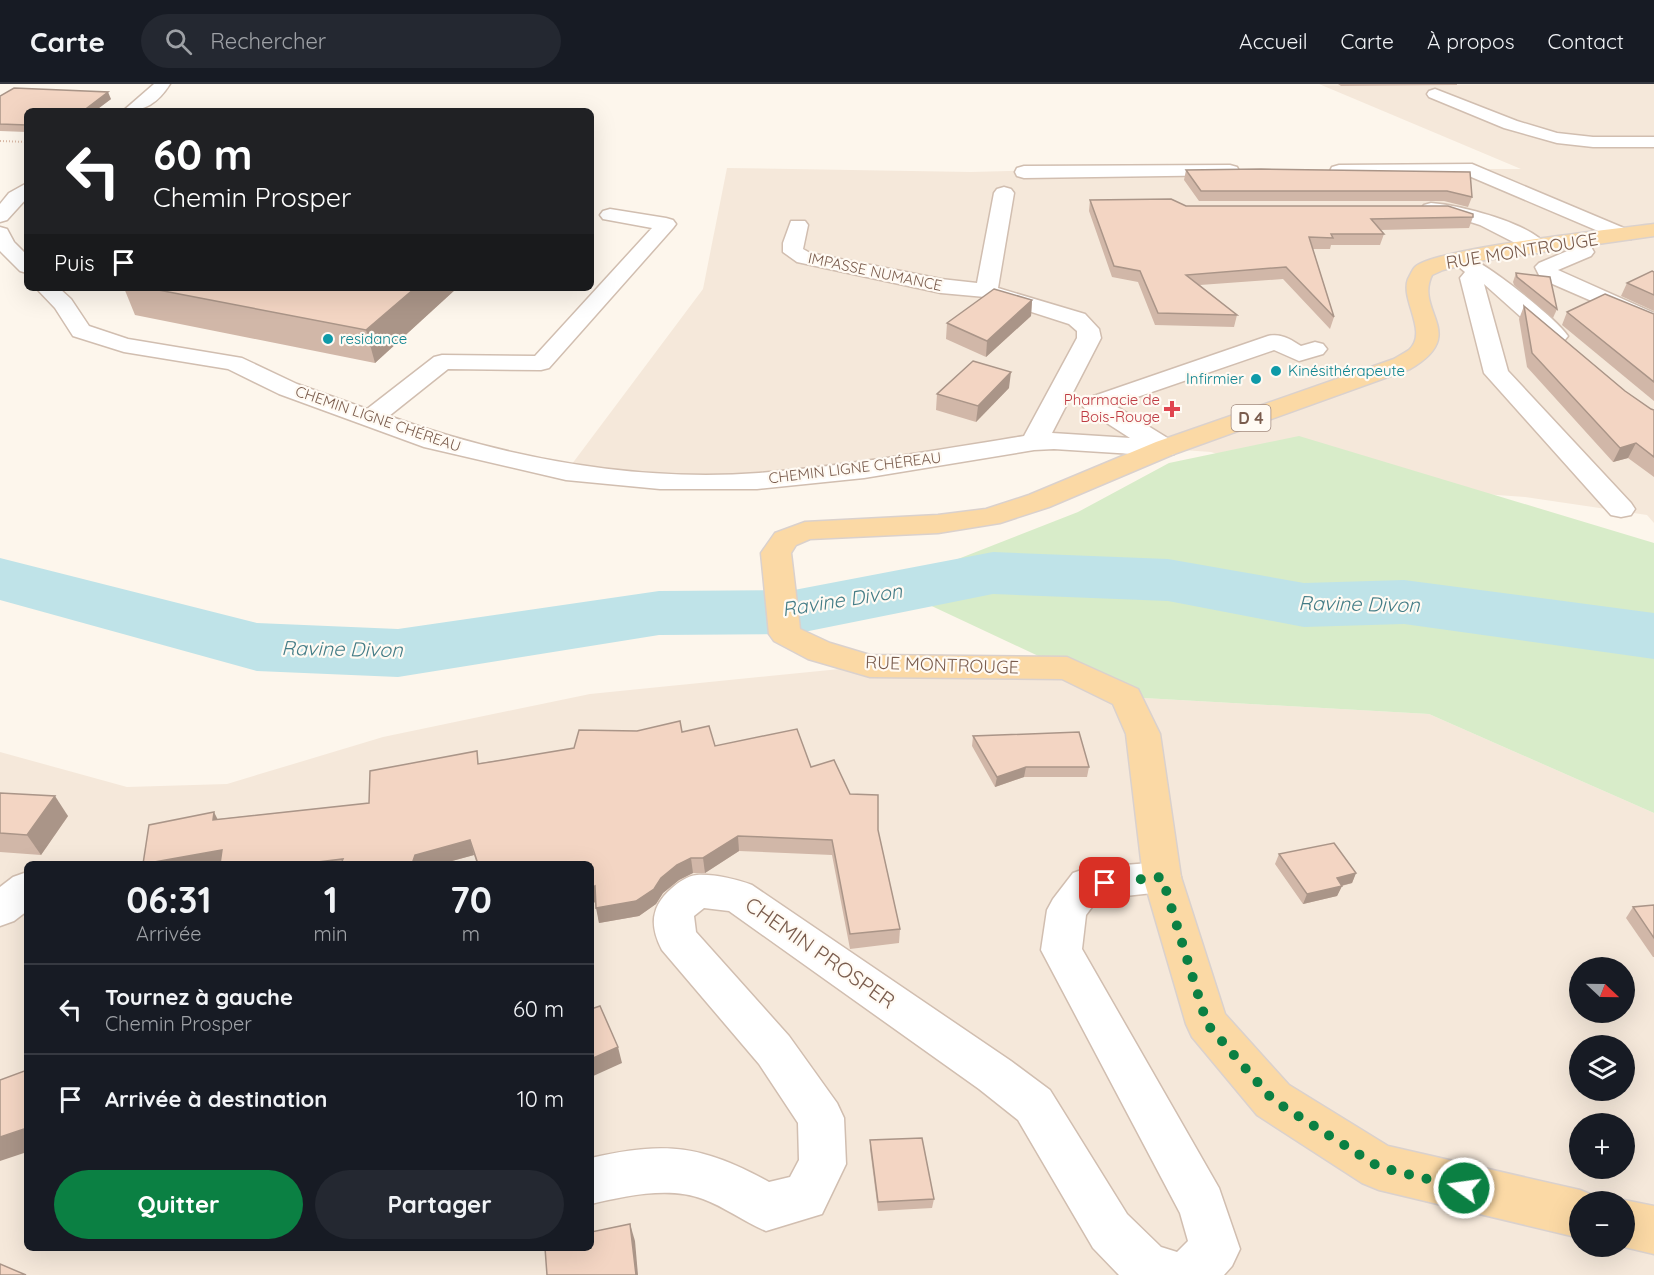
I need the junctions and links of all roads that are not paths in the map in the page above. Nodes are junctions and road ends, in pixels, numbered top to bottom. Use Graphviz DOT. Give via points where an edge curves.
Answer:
graph roads {
  1 [pos="162,84"];
  2 [pos="1435,94"];
  3 [pos="135,108"];
  4 [pos="1654,142"];
  5 [pos="1250,171"];
  6 [pos="1320,171"];
  7 [pos="1024,172"];
  8 [pos="1132,172"];
  9 [pos="1158,190"];
  10 [pos="24,191"];
  11 [pos="1004,193"];
  12 [pos="1407,209"];
  13 [pos="610,215"];
  14 [pos="0,216"];
  15 [pos="798,225"];
  16 [pos="1654,230"];
  17 [pos="0,232"];
  18 [pos="1624,235"];
  19 [pos="1579,242"];
  20 [pos="1538,247"];
  21 [pos="24,264"];
  22 [pos="1468,265"];
  23 [pos="50,291"];
  24 [pos="987,291"];
  25 [pos="1654,321"];
  26 [pos="1315,349"];
  27 [pos="1574,352"];
  28 [pos="370,419"];
  29 [pos="1035,442"];
  30 [pos="1165,448"];
  31 [pos="1621,509"];
  32 [pos="1162,877"];
  33 [pos="24,890"];
  34 [pos="0,910"];
  35 [pos="594,1180"];
  36 [pos="1569,1211"];
  37 [pos="1635,1226"];
  38 [pos="1654,1230"];
  39 [pos="1171,1275"];
  40 [pos="1190,1275"];
  1 -- 3 [label="street"];
  2 -- 4 [label="street" via="1557,138"];
  5 -- 8 [label="street"];
  6 -- 18 [label="street" via="1472,170"];
  7 -- 8 [label="street"];
  8 -- 9 [label="street"];
  10 -- 14 [label="street"];
  11 -- 24 [label="street"];
  12 -- 20 [label="street" via="1457,212 1508,230"];
  13 -- 28 [label="street" via="666,224 541,363 442,362"];
  15 -- 24 [label="street, IMPASSE NUMANCE" via="793,252 804,258 941,286"];
  16 -- 18 [label="main road, RUE MONTROUGE / D 4"];
  17 -- 21 [label="street" via="5,244"];
  18 -- 19 [label="main road, RUE MONTROUGE / D 4"];
  19 -- 20 [label="main road, RUE MONTROUGE / D 4"];
  19 -- 25 [label="street" via="1584,252 1546,267 1549,273"];
  20 -- 22 [label="main road, RUE MONTROUGE / D 4"];
  22 -- 27 [label="street" via="1493,281"];
  22 -- 30 [label="main road, RUE MONTROUGE / D 4" via="1423,271 1417,290 1428,332 1419,354 1402,364"];
  22 -- 31 [label="street" via="1496,373"];
  23 -- 28 [label="street, CHEMIN LIGNE CHÉREAU" via="81,331 124,345 234,363 288,389"];
  24 -- 29 [label="street" via="1077,318 1088,329 1089,338"];
  26 -- 30 [label="street" via="1299,354 1276,341 1094,404"];
  28 -- 29 [label="street, CHEMIN LIGNE CHÉREAU" via="432,441 546,468 660,481 757,481 864,470"];
  29 -- 30 [label="street, CHEMIN LIGNE CHÉREAU"];
  30 -- 32 [label="main road, RUE MONTROUGE / D 4" via="990,518 805,531 785,540 776,553 785,634 819,651 870,666 1067,668 1126,697 1143,734"];
  32 -- 36 [label="main road, RUE MONTROUGE / D 4" via="1207,1024 1273,1100 1379,1167"];
  32 -- 40 [label="street" via="1086,884 1067,910 1061,950 1202,1205 1215,1249"];
  33 -- 34 [label="street"];
  35 -- 39 [label="street, CHEMIN PROSPER" via="623,1174 688,1172 728,1185 766,1207 805,1197 823,1164 821,1118 774,1050 676,938 674,910 696,891 738,896 1034,1105 1110,1231 1147,1268"];
  37 -- 38 [label="main road"];
}
